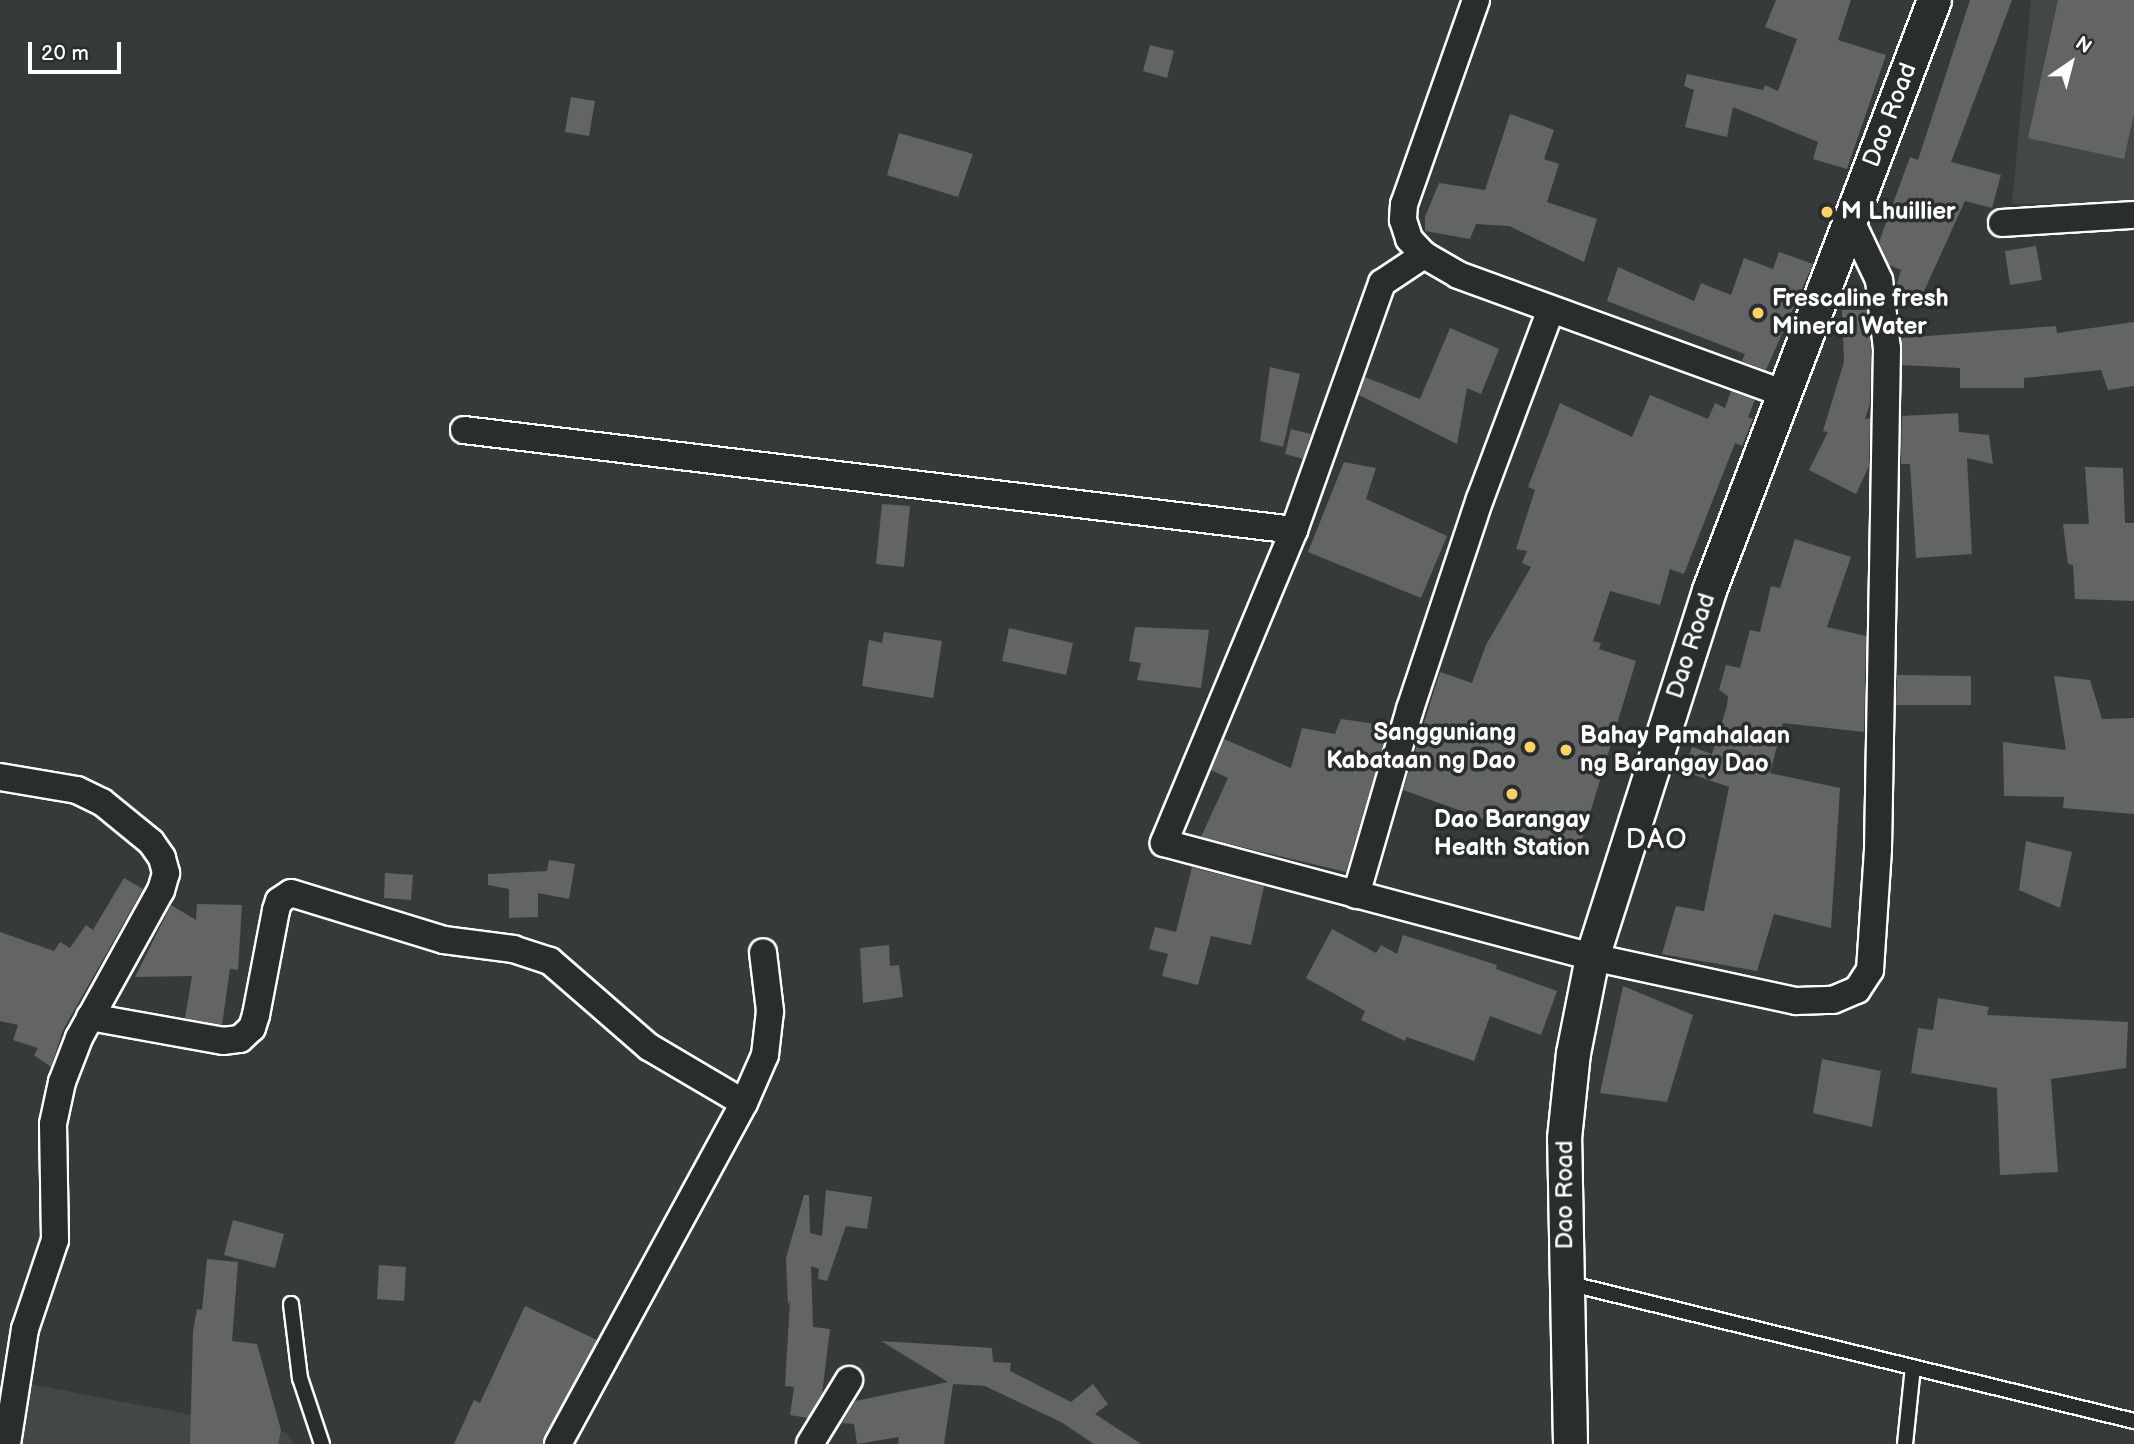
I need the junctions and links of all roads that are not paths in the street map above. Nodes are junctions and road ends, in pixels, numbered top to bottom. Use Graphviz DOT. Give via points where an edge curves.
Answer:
graph roads {
  1 [pos="1476,0"];
  2 [pos="1934,0"];
  3 [pos="2134,215"];
  4 [pos="1850,219"];
  5 [pos="2002,223"];
  6 [pos="1424,255"];
  7 [pos="1550,312"];
  8 [pos="1783,393"];
  9 [pos="464,430"];
  10 [pos="1294,530"];
  11 [pos="0,777"];
  12 [pos="1356,895"];
  13 [pos="763,953"];
  14 [pos="1592,957"];
  15 [pos="90,1017"];
  16 [pos="744,1103"];
  17 [pos="1565,1282"];
  18 [pos="291,1304"];
  19 [pos="1913,1367"];
  20 [pos="849,1380"];
  21 [pos="2134,1421"];
  22 [pos="7,1444"];
  23 [pos="322,1444"];
  24 [pos="558,1444"];
  25 [pos="810,1444"];
  26 [pos="1570,1444"];
  27 [pos="1905,1444"];
  1 -- 6 [label="street" via="1404,204 1409,239"];
  2 -- 4 [label="street, Dao Road"];
  3 -- 5 [label="street"];
  4 -- 8 [label="street, Dao Road"];
  4 -- 14 [label="street" via="1879,280 1887,349 1878,849 1870,970 1857,990 1833,1000 1796,1001"];
  6 -- 7 [label="street" via="1458,275"];
  6 -- 10 [label="street" via="1382,283"];
  7 -- 8 [label="street"];
  7 -- 12 [label="street" via="1480,499 1410,709"];
  8 -- 14 [label="street, Dao Road" via="1709,590"];
  9 -- 10 [label="street"];
  10 -- 12 [label="street" via="1164,843"];
  11 -- 15 [label="street" via="77,790 103,802 151,842 162,858 166,873 161,890"];
  12 -- 14 [label="street"];
  13 -- 16 [label="street" via="769,1034"];
  14 -- 17 [label="street, Dao Road" via="1573,1053 1564,1138"];
  15 -- 16 [label="street" via="223,1041 240,1039 252,1028 256,1015 279,901 291,893 444,940 513,949 550,961 649,1047"];
  15 -- 22 [label="street" via="62,1082 53,1124 55,1240 25,1329"];
  16 -- 24 [label="street"];
  17 -- 19 [label="lane"];
  17 -- 26 [label="street, Dao Road"];
  18 -- 23 [label="lane" via="300,1378"];
  19 -- 21 [label="lane"];
  19 -- 27 [label="lane"];
  20 -- 25 [label="street"];
}
